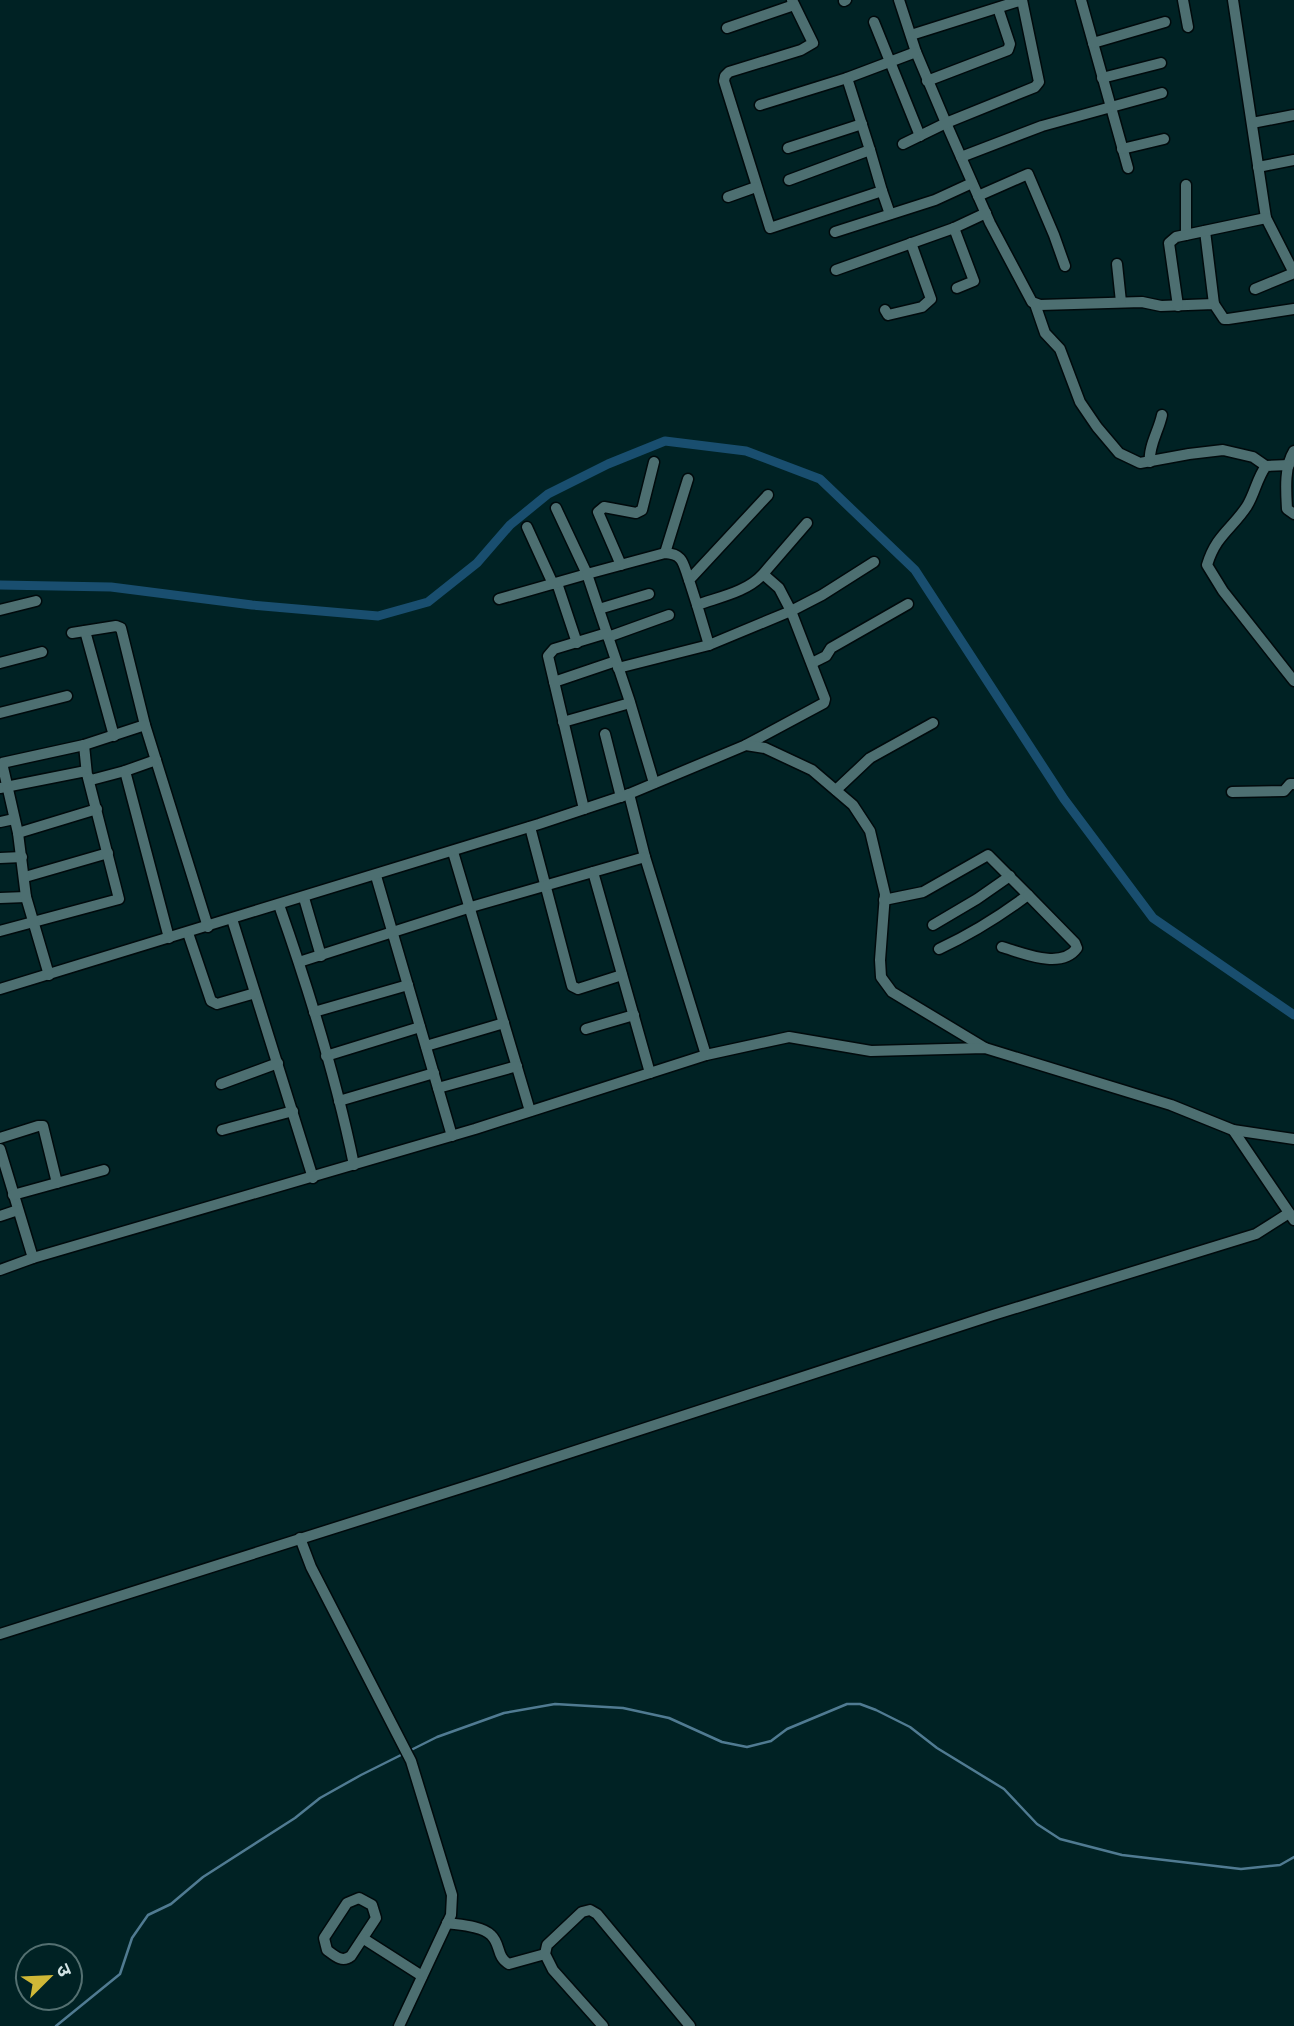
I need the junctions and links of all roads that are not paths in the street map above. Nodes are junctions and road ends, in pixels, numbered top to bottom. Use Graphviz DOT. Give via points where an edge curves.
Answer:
graph roads {
  1 [pos="899,0"];
  2 [pos="1022,0"];
  3 [pos="1081,0"];
  4 [pos="1183,0"];
  5 [pos="1233,0"];
  6 [pos="793,3"];
  7 [pos="998,8"];
  8 [pos="874,22"];
  9 [pos="1164,22"];
  10 [pos="1188,27"];
  11 [pos="727,28"];
  12 [pos="911,35"];
  13 [pos="1093,43"];
  14 [pos="916,52"];
  15 [pos="890,63"];
  16 [pos="1161,63"];
  17 [pos="847,78"];
  18 [pos="1102,78"];
  19 [pos="927,80"];
  20 [pos="1162,93"];
  21 [pos="760,105"];
  22 [pos="1111,108"];
  23 [pos="1294,115"];
  24 [pos="946,123"];
  25 [pos="1252,123"];
  26 [pos="862,124"];
  27 [pos="920,136"];
  28 [pos="1164,139"];
  29 [pos="903,144"];
  30 [pos="788,148"];
  31 [pos="1122,149"];
  32 [pos="870,150"];
  33 [pos="961,157"];
  34 [pos="1294,160"];
  35 [pos="1258,167"];
  36 [pos="1128,168"];
  37 [pos="789,180"];
  38 [pos="972,183"];
  39 [pos="1186,185"];
  40 [pos="756,187"];
  41 [pos="882,191"];
  42 [pos="978,196"];
  43 [pos="728,197"];
  44 [pos="986,213"];
  45 [pos="890,214"];
  46 [pos="1266,218"];
  47 [pos="954,228"];
  48 [pos="1205,231"];
  49 [pos="835,232"];
  50 [pos="1186,235"];
  51 [pos="911,243"];
  52 [pos="1117,264"];
  53 [pos="1065,266"];
  54 [pos="836,270"];
  55 [pos="1294,273"];
  56 [pos="957,288"];
  57 [pos="1255,289"];
  58 [pos="1121,302"];
  59 [pos="1035,304"];
  60 [pos="1214,304"];
  61 [pos="1178,306"];
  62 [pos="1294,309"];
  63 [pos="885,310"];
  64 [pos="1162,415"];
  65 [pos="1294,451"];
  66 [pos="654,462"];
  67 [pos="1150,462"];
  68 [pos="1289,465"];
  69 [pos="1266,466"];
  70 [pos="688,479"];
  71 [pos="768,495"];
  72 [pos="556,508"];
  73 [pos="1294,514"];
  74 [pos="807,523"];
  75 [pos="527,527"];
  76 [pos="664,553"];
  77 [pos="874,562"];
  78 [pos="621,565"];
  79 [pos="587,574"];
  80 [pos="763,574"];
  81 [pos="689,580"];
  82 [pos="555,583"];
  83 [pos="649,594"];
  84 [pos="499,599"];
  85 [pos="36,601"];
  86 [pos="908,604"];
  87 [pos="696,606"];
  88 [pos="598,609"];
  89 [pos="0,610"];
  90 [pos="791,611"];
  91 [pos="669,615"];
  92 [pos="85,631"];
  93 [pos="72,633"];
  94 [pos="607,635"];
  95 [pos="577,643"];
  96 [pos="709,645"];
  97 [pos="42,652"];
  98 [pos="0,663"];
  99 [pos="812,663"];
  100 [pos="617,665"];
  101 [pos="1294,681"];
  102 [pos="554,682"];
  103 [pos="67,696"];
  104 [pos="630,703"];
  105 [pos="0,713"];
  106 [pos="563,722"];
  107 [pos="933,723"];
  108 [pos="145,725"];
  109 [pos="605,734"];
  110 [pos="114,736"];
  111 [pos="84,745"];
  112 [pos="746,745"];
  113 [pos="1,760"];
  114 [pos="156,760"];
  115 [pos="125,771"];
  116 [pos="87,775"];
  117 [pos="654,783"];
  118 [pos="1294,784"];
  119 [pos="3,788"];
  120 [pos="836,790"];
  121 [pos="1232,792"];
  122 [pos="625,796"];
  123 [pos="97,809"];
  124 [pos="584,809"];
  125 [pos="14,818"];
  126 [pos="0,822"];
  127 [pos="530,827"];
  128 [pos="18,833"];
  129 [pos="453,852"];
  130 [pos="108,853"];
  131 [pos="22,857"];
  132 [pos="645,857"];
  133 [pos="0,858"];
  134 [pos="593,872"];
  135 [pos="376,876"];
  136 [pos="1010,876"];
  137 [pos="25,877"];
  138 [pos="545,886"];
  139 [pos="1028,895"];
  140 [pos="26,897"];
  141 [pos="0,898"];
  142 [pos="304,898"];
  143 [pos="884,900"];
  144 [pos="279,905"];
  145 [pos="471,907"];
  146 [pos="232,919"];
  147 [pos="33,923"];
  148 [pos="933,925"];
  149 [pos="208,927"];
  150 [pos="0,931"];
  151 [pos="188,933"];
  152 [pos="393,934"];
  153 [pos="169,938"];
  154 [pos="1002,947"];
  155 [pos="939,949"];
  156 [pos="321,956"];
  157 [pos="299,962"];
  158 [pos="49,975"];
  159 [pos="622,975"];
  160 [pos="408,985"];
  161 [pos="0,989"];
  162 [pos="255,993"];
  163 [pos="314,1013"];
  164 [pos="634,1015"];
  165 [pos="504,1023"];
  166 [pos="420,1027"];
  167 [pos="586,1029"];
  168 [pos="426,1046"];
  169 [pos="985,1048"];
  170 [pos="706,1055"];
  171 [pos="326,1056"];
  172 [pos="278,1063"];
  173 [pos="517,1066"];
  174 [pos="434,1073"];
  175 [pos="650,1073"];
  176 [pos="220,1084"];
  177 [pos="438,1088"];
  178 [pos="339,1101"];
  179 [pos="293,1111"];
  180 [pos="530,1111"];
  181 [pos="222,1130"];
  182 [pos="1233,1130"];
  183 [pos="452,1136"];
  184 [pos="0,1138"];
  185 [pos="1294,1139"];
  186 [pos="0,1149"];
  187 [pos="354,1165"];
  188 [pos="104,1170"];
  189 [pos="3,1171"];
  190 [pos="313,1178"];
  191 [pos="57,1183"];
  192 [pos="13,1195"];
  193 [pos="18,1210"];
  194 [pos="0,1216"];
  195 [pos="1292,1216"];
  196 [pos="33,1258"];
  197 [pos="0,1270"];
  198 [pos="300,1538"];
  199 [pos="0,1633"];
  200 [pos="447,1923"];
  201 [pos="365,1939"];
  202 [pos="545,1954"];
  203 [pos="422,1976"];
  204 [pos="602,2025"];
  205 [pos="399,2026"];
  206 [pos="690,2026"];
  1 -- 12 [label="street"];
  2 -- 7 [label="street"];
  2 -- 24 [label="street" via="1040,82"];
  3 -- 13 [label="street"];
  4 -- 10 [label="street"];
  5 -- 25 [label="street"];
  6 -- 11 [label="street"];
  6 -- 40 [label="street" via="813,43 725,76"];
  7 -- 12 [label="street"];
  7 -- 19 [label="street" via="1008,50"];
  8 -- 15 [label="street"];
  9 -- 13 [label="street"];
  12 -- 14 [label="street"];
  13 -- 18 [label="street"];
  14 -- 15 [label="street"];
  14 -- 19 [label="street"];
  15 -- 17 [label="street"];
  15 -- 27 [label="street"];
  16 -- 18 [label="street"];
  17 -- 21 [label="street"];
  17 -- 26 [label="street"];
  18 -- 22 [label="street"];
  19 -- 24 [label="street"];
  20 -- 22 [label="street"];
  22 -- 31 [label="street"];
  22 -- 33 [label="street" via="1042,126"];
  23 -- 25 [label="street"];
  24 -- 27 [label="street"];
  24 -- 33 [label="street"];
  25 -- 35 [label="street"];
  26 -- 30 [label="street"];
  26 -- 32 [label="street"];
  27 -- 29 [label="street"];
  28 -- 31 [label="street"];
  31 -- 36 [label="street"];
  32 -- 37 [label="street"];
  32 -- 41 [label="street"];
  33 -- 38 [label="street"];
  34 -- 35 [label="street"];
  35 -- 46 [label="street"];
  38 -- 42 [label="street"];
  38 -- 45 [label="street"];
  39 -- 50 [label="street"];
  40 -- 41 [label="street" via="770,228"];
  40 -- 43 [label="street"];
  41 -- 45 [label="street"];
  42 -- 44 [label="street"];
  42 -- 53 [label="street" via="1028,174"];
  44 -- 47 [label="street"];
  44 -- 59 [label="street"];
  45 -- 49 [label="street"];
  46 -- 48 [label="street"];
  46 -- 55 [label="street"];
  47 -- 51 [label="street"];
  47 -- 56 [label="street" via="974,281"];
  48 -- 50 [label="street"];
  48 -- 60 [label="street"];
  50 -- 61 [label="street" via="1169,243"];
  51 -- 54 [label="street"];
  51 -- 63 [label="street" via="932,299 922,307 888,315"];
  52 -- 58 [label="street"];
  55 -- 57 [label="street"];
  58 -- 59 [label="street"];
  58 -- 61 [label="street"];
  59 -- 67 [label="street" via="1045,333 1060,349 1080,402 1097,427 1119,453 1140,463"];
  60 -- 61 [label="street"];
  60 -- 62 [label="street" via="1224,319"];
  64 -- 67 [label="street" via="1149,451"];
  65 -- 68 [label="street"];
  66 -- 78 [label="street" via="642,510 604,507 598,512"];
  67 -- 69 [label="street" via="1223,450 1253,457"];
  68 -- 69 [label="street"];
  68 -- 73 [label="street" via="1287,509"];
  69 -- 101 [label="street" via="1246,507 1212,548 1208,565"];
  70 -- 76 [label="street"];
  71 -- 81 [label="street"];
  72 -- 79 [label="street"];
  74 -- 80 [label="street"];
  75 -- 82 [label="street"];
  76 -- 78 [label="street"];
  76 -- 81 [label="street" via="681,559"];
  77 -- 90 [label="street"];
  78 -- 79 [label="street"];
  79 -- 82 [label="street"];
  79 -- 88 [label="street"];
  80 -- 87 [label="street" via="750,586"];
  80 -- 90 [label="street" via="779,588"];
  81 -- 87 [label="street"];
  82 -- 84 [label="street"];
  82 -- 95 [label="street"];
  83 -- 88 [label="street"];
  85 -- 89 [label="street"];
  86 -- 99 [label="street"];
  87 -- 96 [label="street"];
  88 -- 94 [label="street"];
  90 -- 96 [label="street"];
  90 -- 99 [label="street"];
  91 -- 94 [label="street"];
  92 -- 93 [label="street"];
  92 -- 108 [label="street" via="121,628"];
  92 -- 110 [label="street"];
  94 -- 95 [label="street"];
  94 -- 100 [label="street"];
  95 -- 102 [label="street" via="549,653"];
  96 -- 100 [label="street"];
  97 -- 98 [label="street"];
  99 -- 112 [label="street" via="824,703"];
  100 -- 102 [label="street"];
  100 -- 104 [label="street"];
  102 -- 106 [label="street"];
  103 -- 105 [label="street"];
  104 -- 106 [label="street"];
  104 -- 117 [label="street"];
  106 -- 124 [label="street"];
  107 -- 120 [label="street" via="870,758"];
  108 -- 110 [label="street"];
  108 -- 114 [label="street"];
  109 -- 122 [label="street"];
  110 -- 111 [label="street"];
  111 -- 113 [label="street"];
  111 -- 116 [label="street"];
  112 -- 117 [label="street"];
  112 -- 120 [label="street" via="765,748 812,770"];
  113 -- 119 [label="street"];
  114 -- 115 [label="street"];
  114 -- 149 [label="street"];
  115 -- 116 [label="street" via="94,780"];
  115 -- 153 [label="street"];
  116 -- 119 [label="street"];
  116 -- 123 [label="street"];
  117 -- 122 [label="street"];
  118 -- 121 [label="street" via="1284,791"];
  119 -- 125 [label="street"];
  120 -- 143 [label="street" via="853,805 870,831"];
  122 -- 124 [label="street"];
  122 -- 132 [label="street"];
  123 -- 128 [label="street"];
  123 -- 130 [label="street"];
  124 -- 127 [label="street"];
  125 -- 126 [label="street"];
  125 -- 128 [label="street"];
  127 -- 129 [label="street"];
  127 -- 138 [label="street"];
  128 -- 131 [label="street"];
  129 -- 135 [label="street"];
  129 -- 145 [label="street"];
  130 -- 137 [label="street"];
  130 -- 147 [label="street" via="119,899"];
  131 -- 133 [label="street"];
  131 -- 137 [label="street"];
  132 -- 134 [label="street"];
  132 -- 170 [label="street"];
  134 -- 138 [label="street"];
  134 -- 159 [label="street"];
  135 -- 142 [label="street"];
  135 -- 152 [label="street"];
  136 -- 139 [label="street"];
  136 -- 143 [label="street" via="988,855 923,892"];
  136 -- 148 [label="street"];
  137 -- 140 [label="street"];
  138 -- 145 [label="street"];
  138 -- 159 [label="street" via="572,986 578,989"];
  139 -- 154 [label="street" via="1077,948 1065,957 1049,959"];
  139 -- 155 [label="street"];
  140 -- 141 [label="street"];
  140 -- 147 [label="street"];
  142 -- 144 [label="street"];
  142 -- 156 [label="street"];
  143 -- 169 [label="street" via="881,977 892,992"];
  144 -- 146 [label="street"];
  144 -- 157 [label="street"];
  145 -- 152 [label="street"];
  145 -- 165 [label="street"];
  146 -- 149 [label="street"];
  146 -- 162 [label="street"];
  147 -- 150 [label="street"];
  147 -- 158 [label="street"];
  149 -- 151 [label="street"];
  151 -- 153 [label="street"];
  151 -- 162 [label="street" via="214,1003"];
  152 -- 156 [label="street"];
  152 -- 160 [label="street"];
  153 -- 158 [label="street"];
  156 -- 157 [label="street"];
  157 -- 163 [label="street"];
  158 -- 161 [label="street"];
  159 -- 164 [label="street"];
  160 -- 163 [label="street"];
  160 -- 166 [label="street"];
  162 -- 172 [label="street"];
  163 -- 171 [label="street"];
  164 -- 167 [label="street"];
  164 -- 175 [label="street"];
  165 -- 168 [label="street"];
  165 -- 173 [label="street"];
  166 -- 168 [label="street"];
  166 -- 171 [label="street"];
  168 -- 174 [label="street"];
  169 -- 170 [label="street" via="871,1051 789,1037"];
  169 -- 182 [label="street" via="1171,1105"];
  170 -- 175 [label="street"];
  171 -- 178 [label="street"];
  172 -- 176 [label="street"];
  172 -- 179 [label="street"];
  173 -- 177 [label="street"];
  173 -- 180 [label="street"];
  174 -- 177 [label="street"];
  174 -- 178 [label="street"];
  175 -- 180 [label="street"];
  177 -- 183 [label="street"];
  178 -- 187 [label="street"];
  179 -- 181 [label="street"];
  179 -- 190 [label="street"];
  180 -- 183 [label="street"];
  182 -- 185 [label="street"];
  182 -- 195 [label="street"];
  183 -- 187 [label="street"];
  184 -- 191 [label="street" via="43,1126"];
  186 -- 189 [label="street"];
  187 -- 190 [label="street"];
  188 -- 191 [label="street"];
  189 -- 192 [label="street"];
  190 -- 196 [label="street"];
  191 -- 192 [label="street"];
  192 -- 193 [label="street"];
  193 -- 194 [label="street"];
  193 -- 196 [label="street"];
  195 -- 198 [label="street" via="1256,1234"];
  196 -- 197 [label="street"];
  198 -- 199 [label="street"];
  198 -- 200 [label="street" via="411,1760 452,1895"];
  200 -- 202 [label="street" via="489,1933 499,1956 509,1964"];
  200 -- 203 [label="street"];
  201 -- 201 [label="street" via="347,1959 334,1955 324,1944 352,1899 359,1898 376,1911"];
  201 -- 203 [label="street"];
  202 -- 204 [label="street" via="553,1970"];
  202 -- 206 [label="street" via="547,1945 590,1910"];
  203 -- 205 [label="street"];
}
